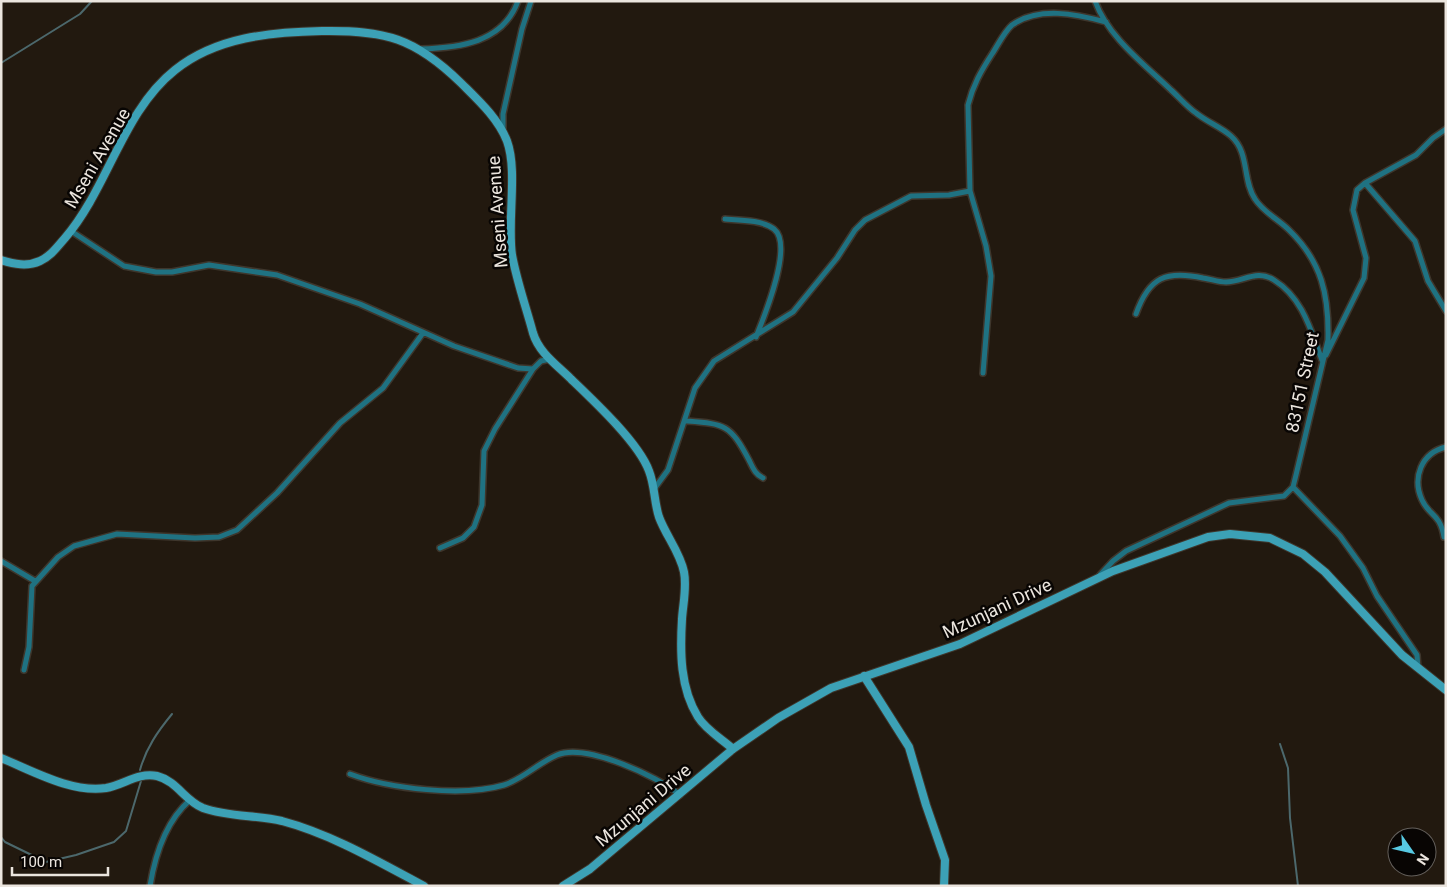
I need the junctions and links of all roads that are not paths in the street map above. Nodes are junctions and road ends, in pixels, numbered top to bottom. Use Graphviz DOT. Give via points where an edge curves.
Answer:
graph roads {
  1 [pos="518,1"];
  2 [pos="531,1"];
  3 [pos="1095,1"];
  4 [pos="1106,22"];
  5 [pos="419,49"];
  6 [pos="1446,129"];
  7 [pos="503,133"];
  8 [pos="1365,183"];
  9 [pos="970,191"];
  10 [pos="725,220"];
  11 [pos="71,231"];
  12 [pos="1,260"];
  13 [pos="1446,311"];
  14 [pos="1136,314"];
  15 [pos="423,333"];
  16 [pos="756,337"];
  17 [pos="550,359"];
  18 [pos="1323,361"];
  19 [pos="533,369"];
  20 [pos="983,373"];
  21 [pos="686,421"];
  22 [pos="1446,448"];
  23 [pos="763,478"];
  24 [pos="1293,487"];
  25 [pos="654,489"];
  26 [pos="1444,536"];
  27 [pos="440,548"];
  28 [pos="1,560"];
  29 [pos="1098,577"];
  30 [pos="35,581"];
  31 [pos="1418,668"];
  32 [pos="24,670"];
  33 [pos="864,676"];
  34 [pos="1446,690"];
  35 [pos="733,749"];
  36 [pos="1,758"];
  37 [pos="350,774"];
  38 [pos="680,795"];
  39 [pos="190,800"];
  40 [pos="150,886"];
  41 [pos="424,886"];
  42 [pos="563,886"];
  43 [pos="944,886"];
  1 -- 5 [label="street" via="509,20 489,36 469,44"];
  2 -- 7 [label="street" via="502,114"];
  3 -- 4 [label="street, 83151 Street"];
  4 -- 9 [label="street" via="1086,16 1048,13 1027,18 1009,29 979,72 968,105"];
  4 -- 18 [label="street, 83151 Street" via="1133,55 1194,112 1233,137 1243,155 1255,198 1289,230 1316,262 1328,325"];
  5 -- 7 [label="street, Mseni Avenue" via="473,95"];
  5 -- 11 [label="street, Mseni Avenue" via="383,34 279,32 244,38 189,60 164,80 136,116"];
  6 -- 8 [label="street" via="1416,155"];
  7 -- 17 [label="street, Mseni Avenue" via="510,160 510,232 514,264 537,344"];
  8 -- 13 [label="street" via="1415,241 1428,281"];
  8 -- 18 [label="street" via="1358,190 1353,204 1366,258 1364,278"];
  9 -- 16 [label="street" via="912,196 865,220 792,312"];
  9 -- 20 [label="street" via="991,276"];
  10 -- 16 [label="street" via="767,225 778,232 781,240 772,300"];
  11 -- 12 [label="street, Mseni Avenue" via="56,249 37,262 19,264"];
  11 -- 15 [label="street" via="124,266 172,272 209,265 269,273 360,304"];
  14 -- 18 [label="street" via="1141,299 1154,282 1171,275 1184,274 1227,282 1263,275 1276,281 1300,307"];
  15 -- 19 [label="street" via="506,364"];
  15 -- 30 [label="street" via="383,388 340,423 264,506 237,530 230,534 203,537 102,536 74,546"];
  16 -- 21 [label="street" via="719,357 708,368 691,398"];
  17 -- 19 [label="street" via="541,361"];
  17 -- 25 [label="street, Mseni Avenue" via="637,450 649,469"];
  18 -- 24 [label="street, 83151 Street"];
  19 -- 27 [label="street" via="484,451 482,505 474,527 463,538"];
  21 -- 23 [label="street" via="726,427 755,472"];
  21 -- 25 [label="street" via="668,470"];
  22 -- 26 [label="street" via="1434,451 1425,459 1418,482 1422,500 1436,516"];
  24 -- 29 [label="street" via="1278,498 1252,498 1229,503 1179,526 1120,555"];
  24 -- 31 [label="street" via="1340,536 1363,568 1417,656"];
  25 -- 35 [label="street, Mseni Avenue" via="660,518 685,576 680,647 688,692 699,718"];
  28 -- 30 [label="street"];
  29 -- 31 [label="street, Mzunjani Drive" via="1208,537 1230,534 1270,538 1303,554 1325,572 1368,620"];
  29 -- 33 [label="street, Mzunjani Drive" via="960,644"];
  30 -- 32 [label="street" via="30,592 30,639"];
  31 -- 34 [label="street, Mzunjani Drive"];
  33 -- 35 [label="street, Mzunjani Drive" via="823,693 778,718"];
  33 -- 43 [label="street" via="909,747 945,860"];
  35 -- 38 [label="street, Mzunjani Drive"];
  36 -- 39 [label="street" via="47,777 94,788 116,786 140,776 159,776 174,784"];
  37 -- 38 [label="street" via="384,785 482,790 505,785 558,755 579,752 653,776"];
  38 -- 42 [label="street, Mzunjani Drive" via="590,869"];
  39 -- 40 [label="street" via="178,810 160,842"];
  39 -- 41 [label="street" via="208,809 304,828"];
}
